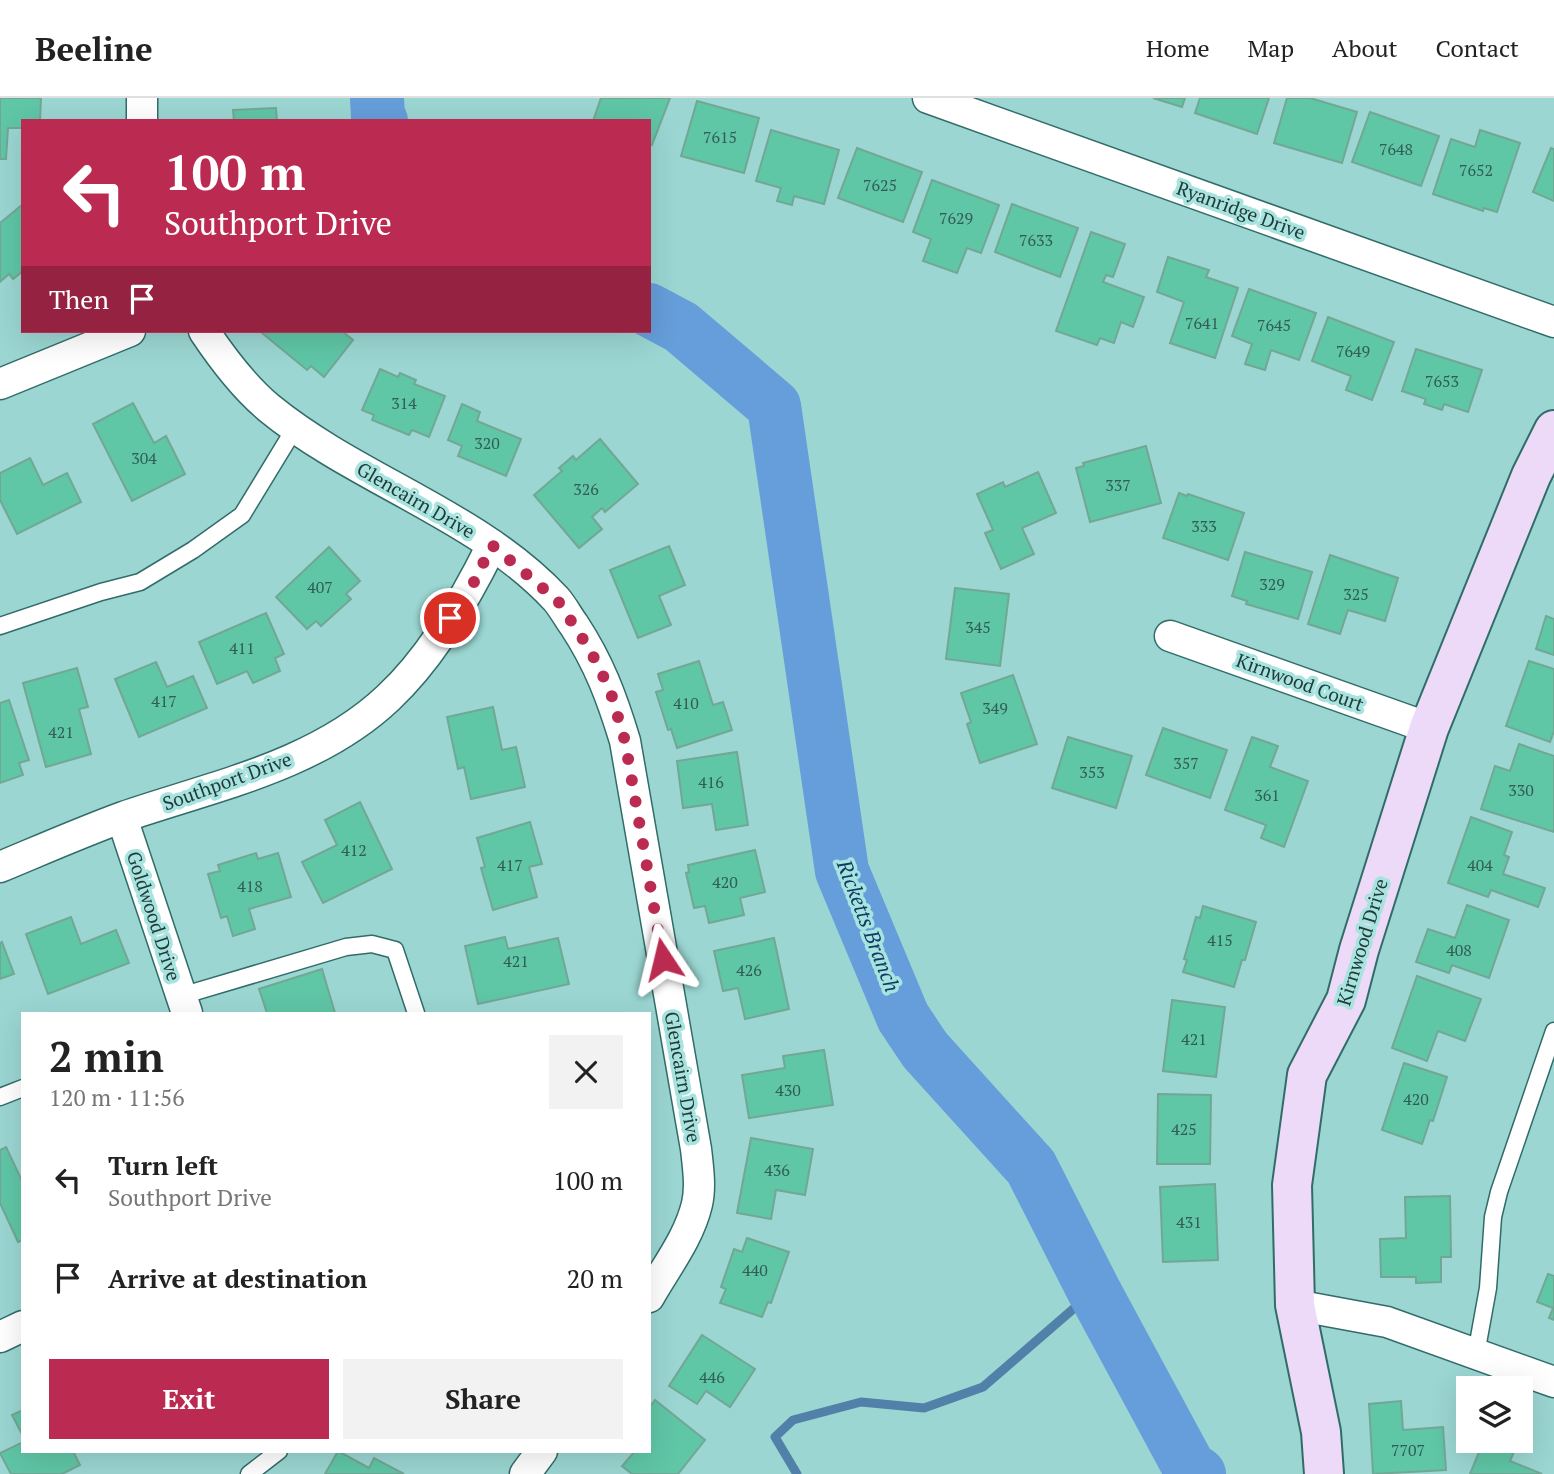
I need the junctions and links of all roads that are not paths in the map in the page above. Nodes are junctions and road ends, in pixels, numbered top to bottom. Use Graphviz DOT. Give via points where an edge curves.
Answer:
graph roads {
  1 [pos="142,98"];
  2 [pos="928,98"];
  3 [pos="142,119"];
  4 [pos="1554,322"];
  5 [pos="125,333"];
  6 [pos="206,333"];
  7 [pos="0,384"];
  8 [pos="295,428"];
  9 [pos="1554,430"];
  10 [pos="492,545"];
  11 [pos="0,626"];
  12 [pos="1170,636"];
  13 [pos="1429,728"];
  14 [pos="122,818"];
  15 [pos="0,867"];
  16 [pos="184,1005"];
  17 [pos="416,1012"];
  18 [pos="1554,1031"];
  19 [pos="21,1089"];
  20 [pos="0,1097"];
  21 [pos="651,1294"];
  22 [pos="1295,1305"];
  23 [pos="21,1327"];
  24 [pos="0,1337"];
  25 [pos="1476,1354"];
  26 [pos="1554,1382"];
  27 [pos="276,1453"];
  28 [pos="541,1453"];
  29 [pos="249,1474"];
  30 [pos="525,1474"];
  31 [pos="1324,1474"];
  1 -- 3 [label="street"];
  2 -- 4 [label="street, Ryanridge Drive"];
  5 -- 7 [label="street"];
  6 -- 8 [label="street, Glencairn Drive" via="267,407"];
  8 -- 10 [label="street, Glencairn Drive"];
  8 -- 11 [label="lane" via="242,515 193,550 140,582"];
  9 -- 13 [label="street, Kirnwood Drive"];
  10 -- 14 [label="street, Southport Drive" via="474,582 406,679 337,736 257,774"];
  10 -- 21 [label="street, Glencairn Drive" via="558,601 610,690 625,741 698,1172 697,1202 688,1230"];
  12 -- 13 [label="street, Kirnwood Court"];
  13 -- 22 [label="street, Kirnwood Drive" via="1346,1000 1307,1075 1292,1185"];
  14 -- 15 [label="street, Southport Drive"];
  14 -- 16 [label="street, Goldwood Drive"];
  16 -- 17 [label="lane" via="346,947 372,944 395,950"];
  18 -- 25 [label="lane" via="1499,1192"];
  19 -- 20 [label="lane"];
  22 -- 25 [label="street" via="1387,1322"];
  22 -- 31 [label="street, Kirnwood Drive" via="1321,1432"];
  23 -- 24 [label="street"];
  25 -- 26 [label="street"];
  27 -- 29 [label="lane"];
  28 -- 30 [label="street"];
}
